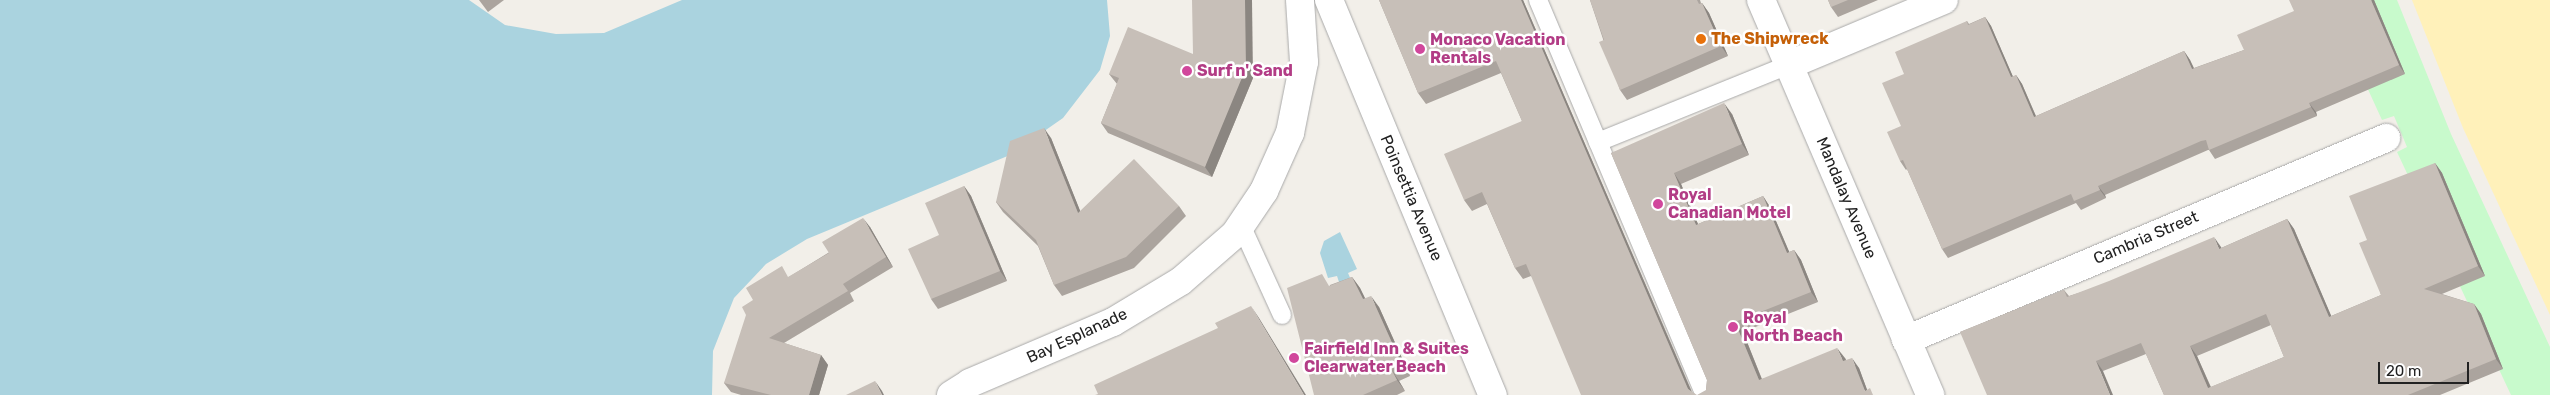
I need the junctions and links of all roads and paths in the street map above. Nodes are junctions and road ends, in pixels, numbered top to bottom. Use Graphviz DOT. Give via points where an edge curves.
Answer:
graph roads {
  1 [pos="1300,0"];
  2 [pos="1329,0"];
  3 [pos="1538,0"];
  4 [pos="1761,0"];
  5 [pos="1944,0"];
  6 [pos="1789,65"];
  7 [pos="2386,138"];
  8 [pos="1598,142"];
  9 [pos="1241,225"];
  10 [pos="1282,315"];
  11 [pos="1906,340"];
  12 [pos="951,395"];
  13 [pos="1493,395"];
  14 [pos="1705,395"];
  15 [pos="1930,395"];
  1 -- 9 [label="street, Bay Esplanade" via="1304,62 1290,133 1264,191"];
  2 -- 13 [label="street, Poinsettia Avenue"];
  3 -- 8 [label="lane"];
  4 -- 6 [label="street, Mandalay Avenue"];
  5 -- 6 [label="street"];
  6 -- 8 [label="lane"];
  6 -- 11 [label="street, Mandalay Avenue"];
  7 -- 11 [label="street, Cambria Street"];
  8 -- 14 [label="lane"];
  9 -- 10 [label="lane"];
  9 -- 12 [label="street, Bay Esplanade" via="1181,281 1112,322 970,383"];
  11 -- 15 [label="street, Mandalay Avenue"];
}
